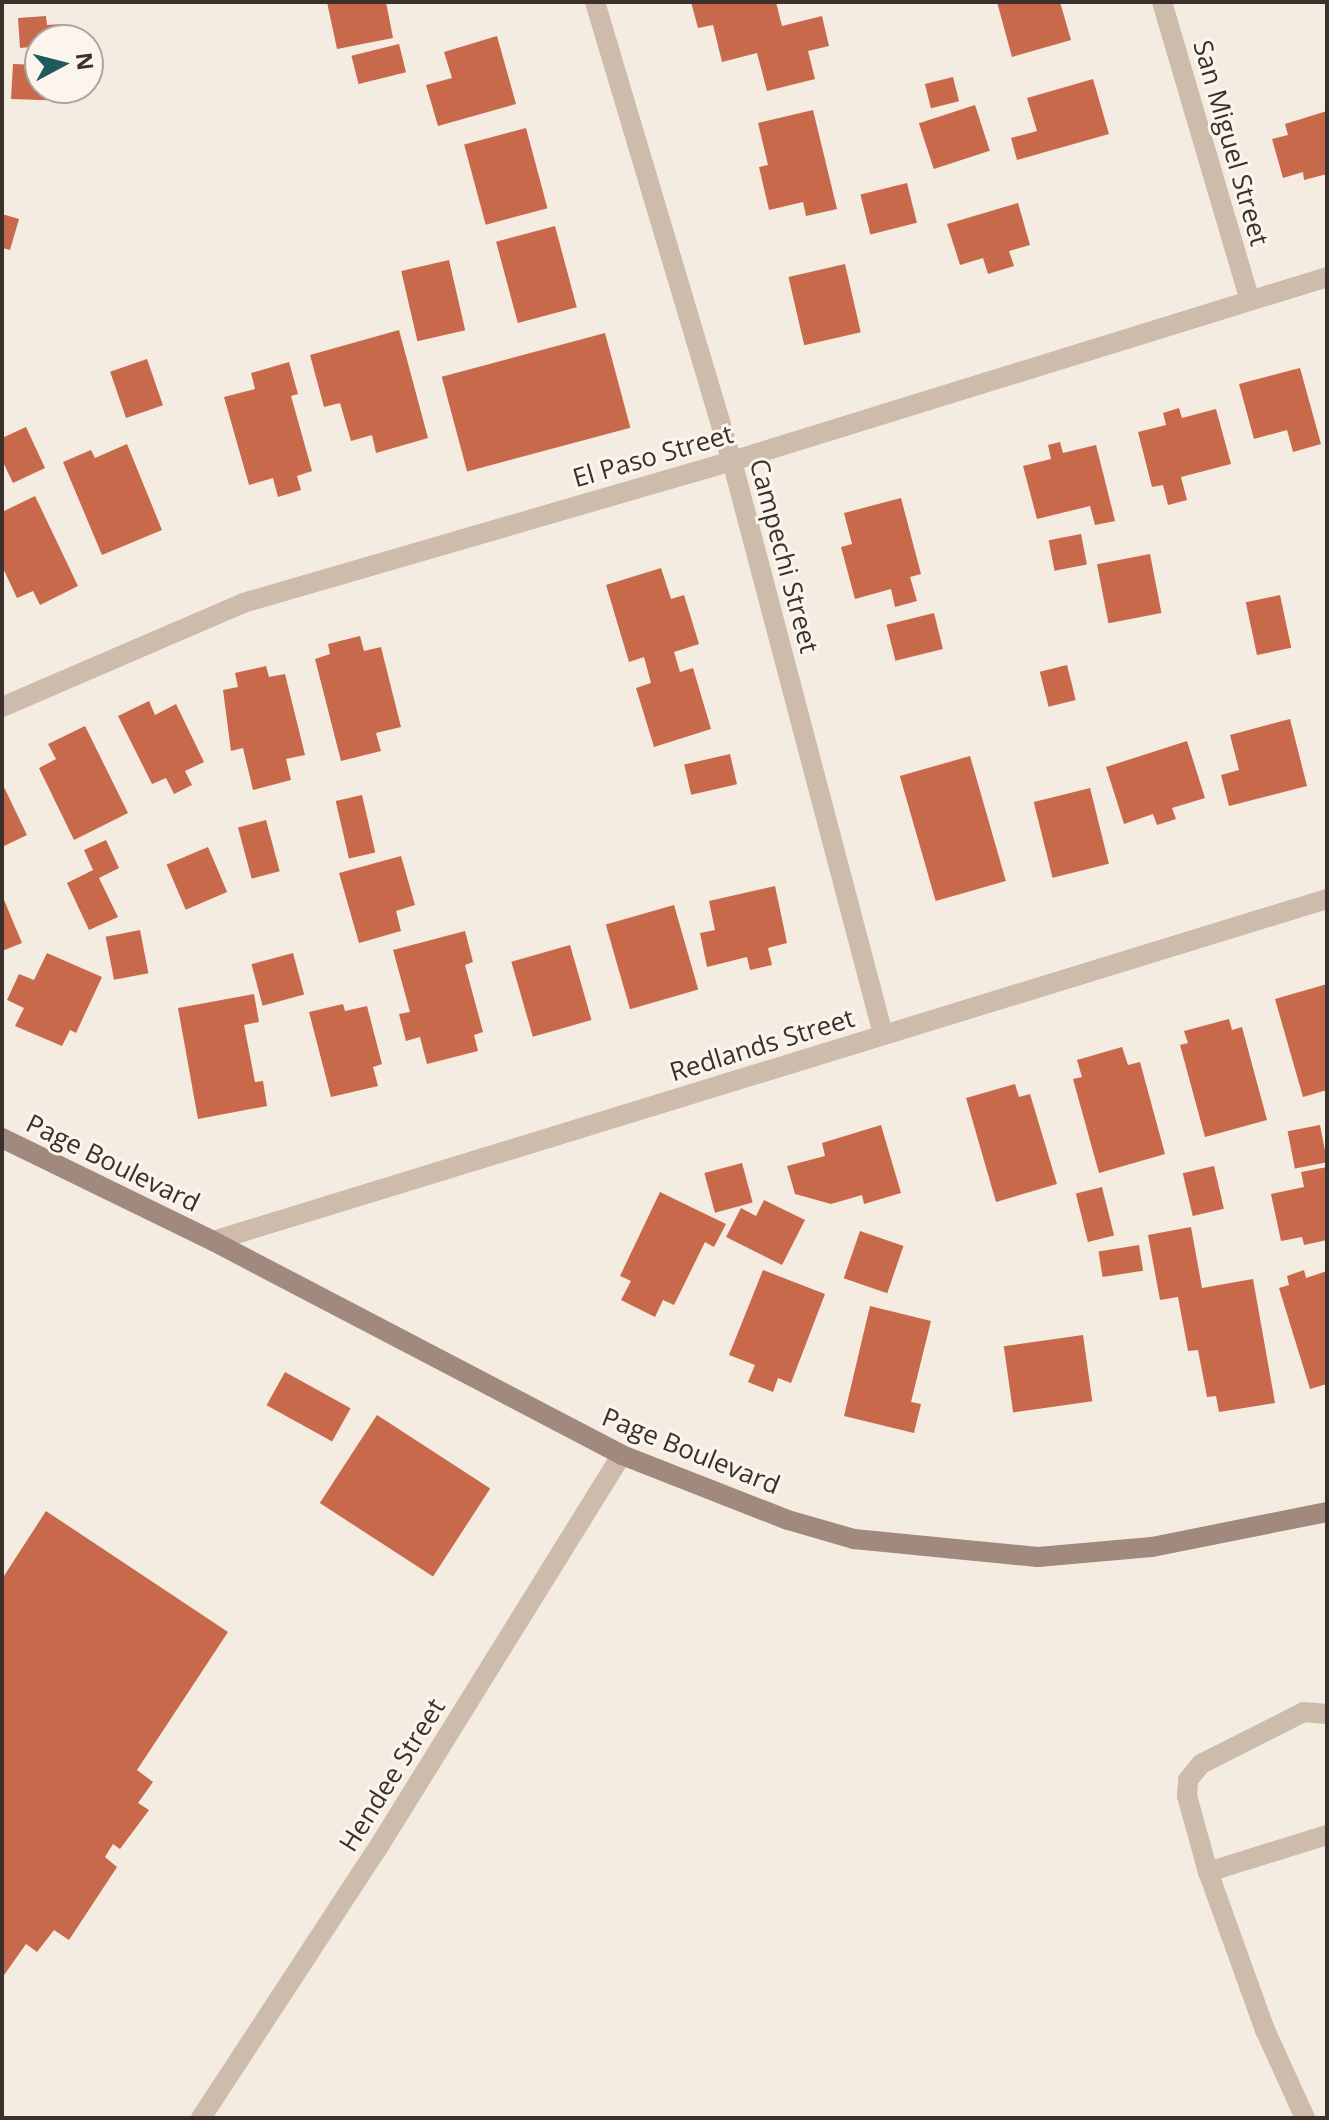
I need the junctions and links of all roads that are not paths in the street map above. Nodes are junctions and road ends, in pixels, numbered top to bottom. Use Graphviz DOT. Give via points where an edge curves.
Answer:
graph roads {
  1 [pos="595,2"];
  2 [pos="1162,2"];
  3 [pos="1327,277"];
  4 [pos="1249,298"];
  5 [pos="732,461"];
  6 [pos="2,707"];
  7 [pos="1327,899"];
  8 [pos="883,1034"];
  9 [pos="2,1138"];
  10 [pos="213,1241"];
  11 [pos="622,1455"];
  12 [pos="1327,1512"];
  13 [pos="1327,1714"];
  14 [pos="1327,1835"];
  15 [pos="1208,1872"];
  16 [pos="201,2118"];
  17 [pos="1305,2118"];
  1 -- 5 [label="street, Campechi Street"];
  2 -- 4 [label="street, San Miguel Street"];
  3 -- 4 [label="street, El Paso Street"];
  4 -- 5 [label="street, El Paso Street"];
  5 -- 6 [label="street, El Paso Street" via="243,603"];
  5 -- 8 [label="street, Campechi Street"];
  7 -- 8 [label="street, Redlands Street"];
  8 -- 10 [label="street, Redlands Street"];
  9 -- 10 [label="street, Page Boulevard"];
  10 -- 11 [label="street, Page Boulevard"];
  11 -- 12 [label="street, Page Boulevard" via="802,1524 854,1539 945,1551 1038,1557 1152,1547"];
  11 -- 16 [label="street, Hendee Street" via="376,1851"];
  13 -- 15 [label="street" via="1304,1712 1201,1764 1188,1780 1190,1814"];
  14 -- 15 [label="street"];
  15 -- 17 [label="street" via="1265,2030"];
}
